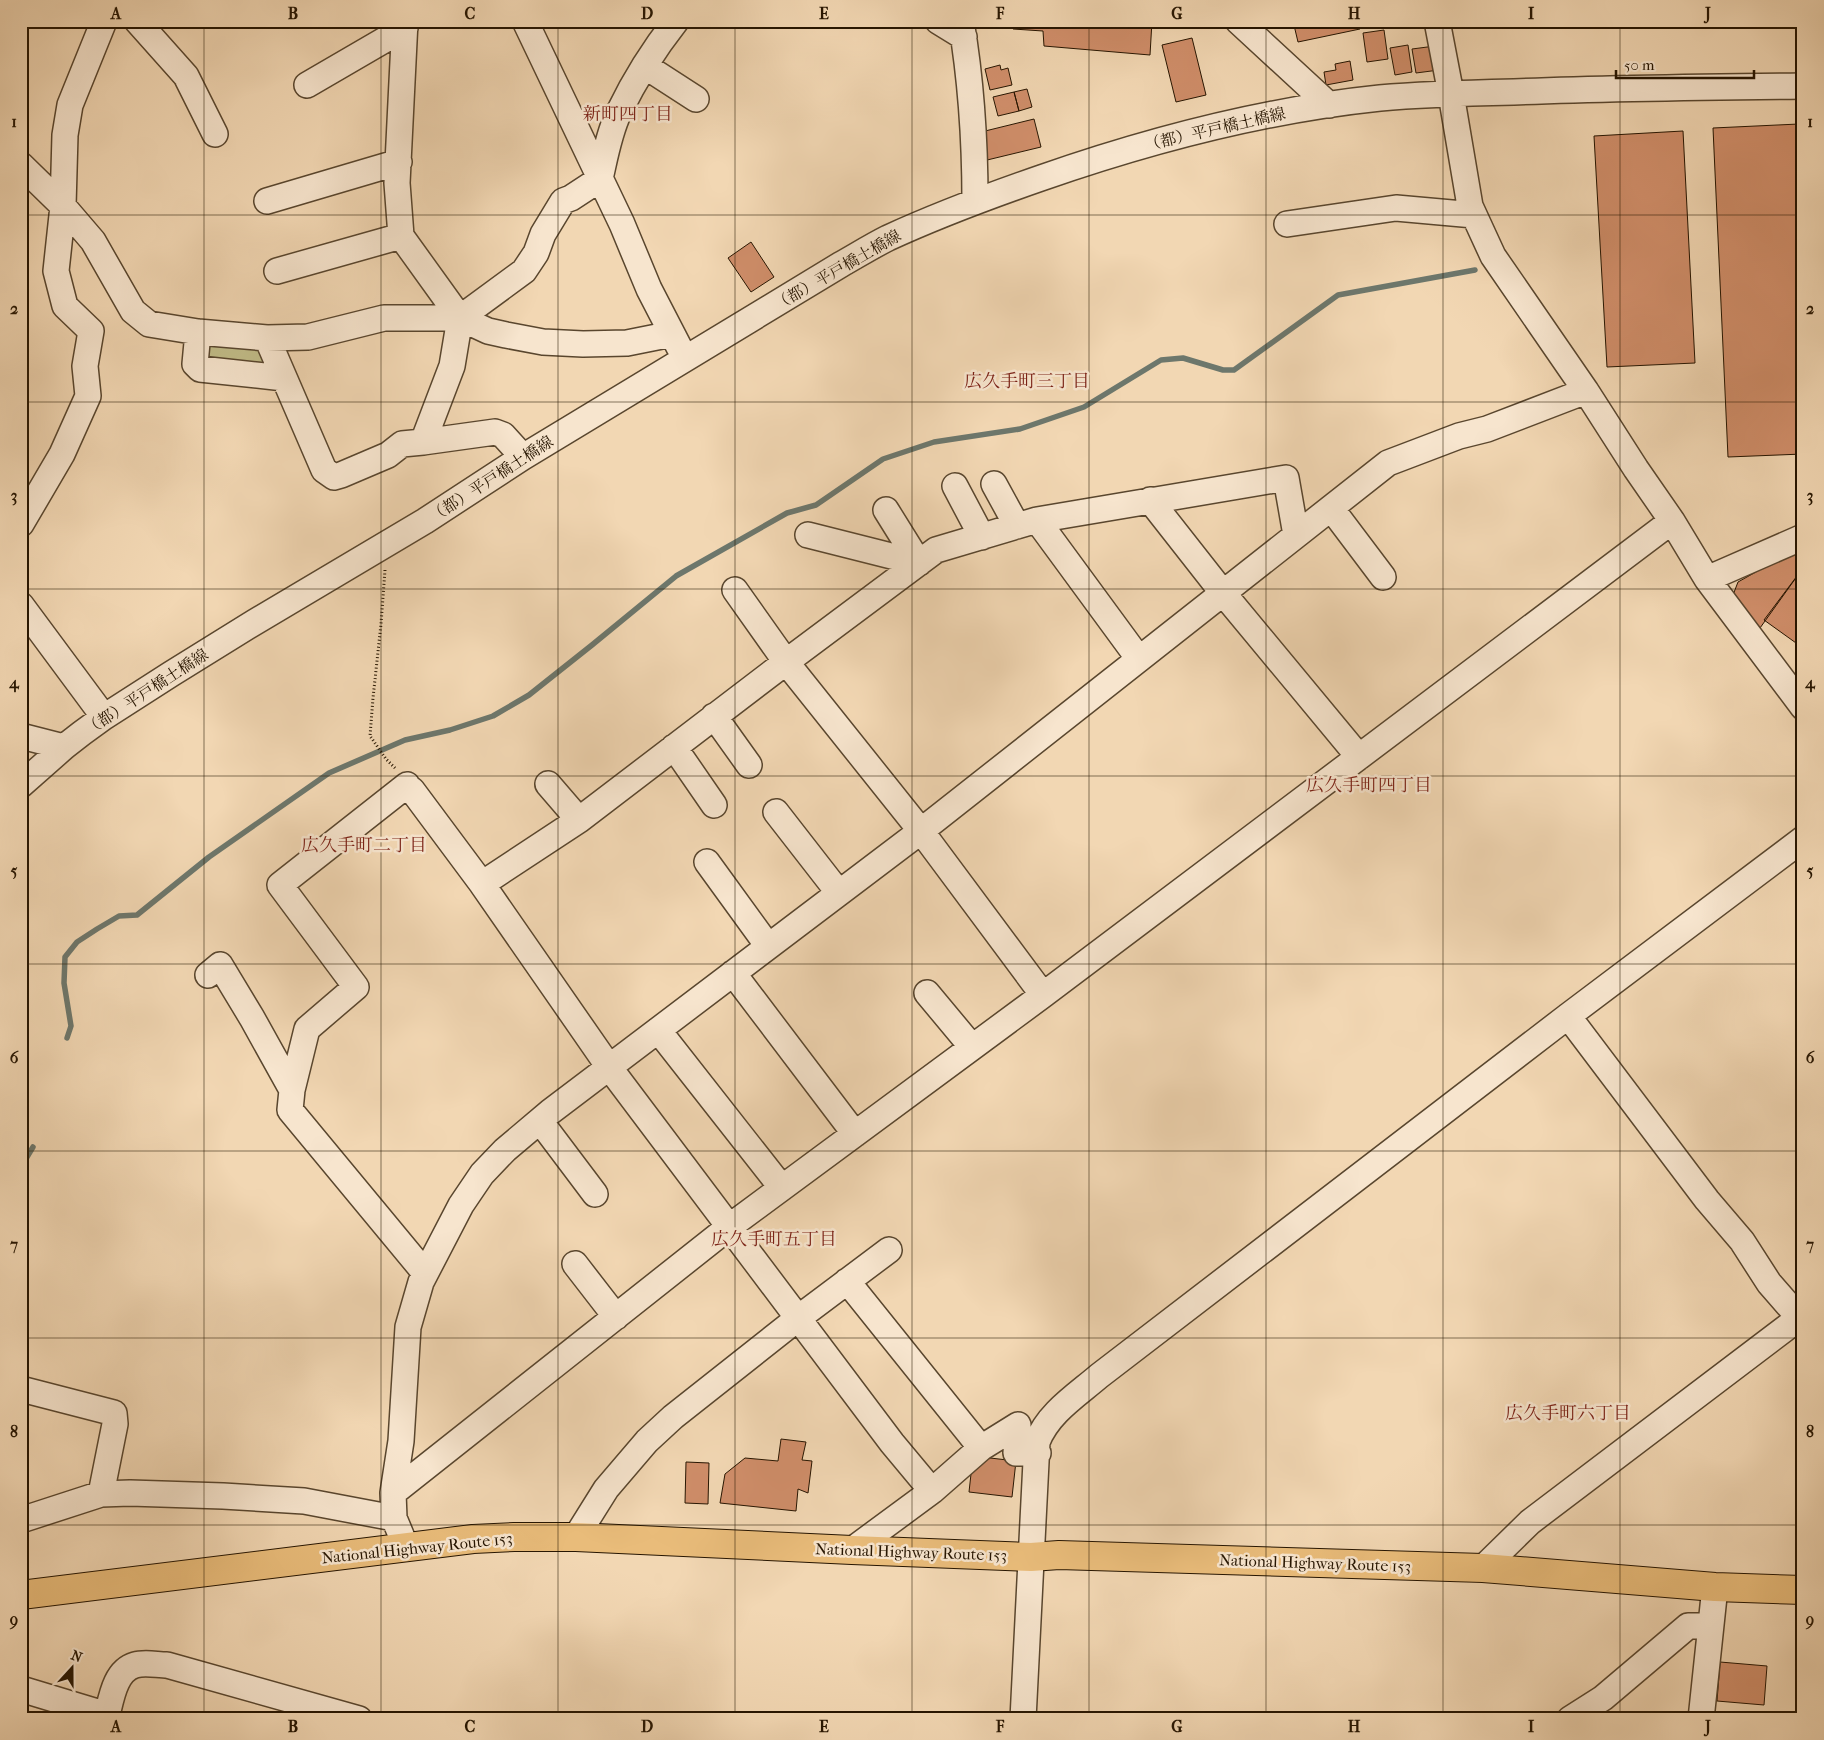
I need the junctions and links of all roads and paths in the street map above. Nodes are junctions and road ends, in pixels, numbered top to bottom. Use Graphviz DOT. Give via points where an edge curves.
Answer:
graph roads {
  1 [pos="104,21"];
  2 [pos="137,21"];
  3 [pos="525,21"];
  4 [pos="676,21"];
  5 [pos="938,21"];
  6 [pos="1238,21"];
  7 [pos="1437,21"];
  8 [pos="405,25"];
  9 [pos="962,29"];
  10 [pos="645,66"];
  11 [pos="307,85"];
  12 [pos="1803,86"];
  13 [pos="1451,94"];
  14 [pos="696,99"];
  15 [pos="1329,105"];
  16 [pos="215,134"];
  17 [pos="398,162"];
  18 [pos="21,165"];
  19 [pos="600,179"];
  20 [pos="267,201"];
  21 [pos="976,201"];
  22 [pos="63,206"];
  23 [pos="1474,215"];
  24 [pos="1287,224"];
  25 [pos="401,236"];
  26 [pos="277,271"];
  27 [pos="460,318"];
  28 [pos="198,332"];
  29 [pos="672,334"];
  30 [pos="267,338"];
  31 [pos="686,360"];
  32 [pos="284,378"];
  33 [pos="1586,391"];
  34 [pos="423,442"];
  35 [pos="523,457"];
  36 [pos="994,484"];
  37 [pos="955,486"];
  38 [pos="1150,500"];
  39 [pos="1331,508"];
  40 [pos="886,510"];
  41 [pos="1672,521"];
  42 [pos="1027,523"];
  43 [pos="21,524"];
  44 [pos="808,535"];
  45 [pos="1296,535"];
  46 [pos="982,537"];
  47 [pos="1803,537"];
  48 [pos="386,545"];
  49 [pos="919,563"];
  50 [pos="1383,577"];
  51 [pos="1707,579"];
  52 [pos="735,590"];
  53 [pos="1223,593"];
  54 [pos="21,605"];
  55 [pos="1139,659"];
  56 [pos="786,662"];
  57 [pos="1803,707"];
  58 [pos="714,716"];
  59 [pos="104,717"];
  60 [pos="21,736"];
  61 [pos="64,746"];
  62 [pos="674,747"];
  63 [pos="1359,757"];
  64 [pos="386,759"];
  65 [pos="749,765"];
  66 [pos="548,784"];
  67 [pos="21,785"];
  68 [pos="714,805"];
  69 [pos="776,812"];
  70 [pos="579,820"];
  71 [pos="921,831"];
  72 [pos="1803,839"];
  73 [pos="707,862"];
  74 [pos="482,884"];
  75 [pos="839,893"];
  76 [pos="768,946"];
  77 [pos="733,973"];
  78 [pos="208,975"];
  79 [pos="927,993"];
  80 [pos="1043,995"];
  81 [pos="1568,1016"];
  82 [pos="658,1030"];
  83 [pos="972,1048"];
  84 [pos="609,1067"];
  85 [pos="292,1090"];
  86 [pos="540,1121"];
  87 [pos="855,1134"];
  88 [pos="782,1188"];
  89 [pos="595,1194"];
  90 [pos="730,1227"];
  91 [pos="889,1250"];
  92 [pos="575,1264"];
  93 [pos="425,1273"];
  94 [pos="847,1281"];
  95 [pos="616,1317"];
  96 [pos="1802,1318"];
  97 [pos="797,1319"];
  98 [pos="21,1389"];
  99 [pos="981,1448"];
  100 [pos="1038,1453"];
  101 [pos="932,1491"];
  102 [pos="394,1493"];
  103 [pos="101,1494"];
  104 [pos="394,1518"];
  105 [pos="21,1520"];
  106 [pos="576,1536"];
  107 [pos="406,1547"];
  108 [pos="852,1550"];
  109 [pos="1031,1556"];
  110 [pos="1483,1568"];
  111 [pos="1715,1587"];
  112 [pos="1803,1590"];
  113 [pos="21,1596"];
  114 [pos="1710,1626"];
  115 [pos="21,1690"];
  116 [pos="106,1717"];
  117 [pos="360,1719"];
  118 [pos="1022,1719"];
  119 [pos="1570,1719"];
  120 [pos="1701,1719"];
  1 -- 22 [label="street" via="70,105 65,135"];
  2 -- 16 [label="street" via="186,76"];
  3 -- 19 [label="street"];
  4 -- 10 [label="street"];
  5 -- 9 [label="street"];
  6 -- 15 [label="street"];
  7 -- 13 [label="street"];
  8 -- 11 [label="street"];
  8 -- 17 [label="street"];
  9 -- 21 [label="street"];
  10 -- 14 [label="street"];
  10 -- 19 [label="street" via="618,113"];
  12 -- 13 [label="street, （都）平戸橋土橋線"];
  13 -- 15 [label="street, （都）平戸橋土橋線"];
  13 -- 23 [label="street" via="1466,189"];
  15 -- 21 [label="street, （都）平戸橋土橋線" via="1277,113 1182,135 1096,159"];
  17 -- 20 [label="street"];
  17 -- 25 [label="street"];
  18 -- 22 [label="street"];
  19 -- 27 [label="street" via="563,201 524,271"];
  19 -- 29 [label="street"];
  21 -- 31 [label="street, （都）平戸橋土橋線" via="887,239"];
  22 -- 28 [label="street" via="93,241 133,310 149,324"];
  22 -- 43 [label="street" via="56,271 65,306 91,331 85,366 88,396 62,454"];
  23 -- 24 [label="street" via="1396,208"];
  23 -- 33 [label="street" via="1493,256"];
  25 -- 26 [label="street"];
  25 -- 27 [label="street"];
  27 -- 29 [label="street" via="488,331 543,342 627,343"];
  27 -- 30 [label="street" via="384,318 308,337"];
  27 -- 34 [label="street" via="452,366"];
  28 -- 30 [label="street"];
  28 -- 32 [label="street" via="195,364 200,369"];
  29 -- 31 [label="street"];
  30 -- 32 [label="street"];
  31 -- 35 [label="street, （都）平戸橋土橋線"];
  32 -- 34 [label="street" via="324,470 334,477 388,455 402,444"];
  33 -- 39 [label="street" via="1388,463"];
  33 -- 41 [label="street"];
  34 -- 35 [label="street" via="495,432 503,435"];
  35 -- 48 [label="street, （都）平戸橋土橋線"];
  36 -- 42 [label="street"];
  37 -- 46 [label="street"];
  38 -- 42 [label="street"];
  38 -- 45 [label="street" via="1286,478"];
  38 -- 53 [label="street"];
  39 -- 45 [label="street"];
  39 -- 50 [label="street"];
  40 -- 49 [label="street"];
  41 -- 51 [label="street"];
  41 -- 63 [label="street"];
  42 -- 46 [label="street"];
  42 -- 55 [label="street"];
  44 -- 49 [label="street"];
  45 -- 53 [label="street"];
  46 -- 49 [label="street" via="936,550"];
  47 -- 51 [label="street"];
  48 -- 59 [label="street, （都）平戸橋土橋線"];
  48 -- 64 [label="path" via="382,624 370,736"];
  49 -- 56 [label="street"];
  51 -- 57 [label="street"];
  52 -- 56 [label="street"];
  53 -- 55 [label="street"];
  53 -- 63 [label="street"];
  54 -- 59 [label="street"];
  55 -- 71 [label="street"];
  56 -- 58 [label="street"];
  56 -- 71 [label="street"];
  58 -- 62 [label="street"];
  58 -- 65 [label="street"];
  59 -- 61 [label="street, （都）平戸橋土橋線"];
  60 -- 61 [label="street"];
  61 -- 67 [label="street, （都）平戸橋土橋線"];
  62 -- 68 [label="street"];
  62 -- 70 [label="street"];
  63 -- 80 [label="street"];
  66 -- 70 [label="street"];
  69 -- 75 [label="street"];
  70 -- 74 [label="street"];
  71 -- 75 [label="street"];
  71 -- 80 [label="street"];
  72 -- 81 [label="street"];
  73 -- 76 [label="street"];
  74 -- 84 [label="street"];
  74 -- 85 [label="street" via="410,788 280,885 356,987 306,1029"];
  75 -- 76 [label="street"];
  76 -- 77 [label="street"];
  77 -- 82 [label="street"];
  77 -- 87 [label="street"];
  78 -- 85 [label="street" via="220,964"];
  79 -- 83 [label="street"];
  80 -- 83 [label="street"];
  81 -- 96 [label="street" via="1707,1200 1742,1241 1769,1283"];
  81 -- 100 [label="street" via="1100,1376 1049,1420 1042,1430"];
  82 -- 84 [label="street"];
  82 -- 88 [label="street"];
  83 -- 87 [label="street"];
  84 -- 86 [label="street"];
  84 -- 90 [label="street"];
  85 -- 93 [label="street" via="290,1110"];
  86 -- 89 [label="street"];
  86 -- 93 [label="street" via="482,1174 461,1205"];
  87 -- 88 [label="street"];
  88 -- 90 [label="street"];
  90 -- 95 [label="street"];
  90 -- 97 [label="street"];
  91 -- 94 [label="street"];
  92 -- 95 [label="street"];
  93 -- 102 [label="street" via="408,1327 401,1441"];
  94 -- 97 [label="street"];
  94 -- 99 [label="street"];
  95 -- 102 [label="street"];
  96 -- 110 [label="street" via="1530,1522"];
  97 -- 101 [label="street"];
  97 -- 106 [label="street" via="672,1417 647,1441 606,1490"];
  98 -- 103 [label="street" via="114,1413 115,1424"];
  99 -- 100 [label="street" via="1018,1425 1016,1453"];
  99 -- 101 [label="street"];
  100 -- 109 [label="street"];
  101 -- 108 [label="street"];
  102 -- 104 [label="street"];
  103 -- 104 [label="street" via="304,1501"];
  103 -- 105 [label="street"];
  104 -- 107 [label="street"];
  106 -- 107 [label="highway, National Highway Route 153" via="473,1539"];
  106 -- 108 [label="highway, National Highway Route 153"];
  107 -- 113 [label="highway, National Highway Route 153"];
  108 -- 109 [label="highway, National Highway Route 153"];
  109 -- 110 [label="highway, National Highway Route 153"];
  109 -- 118 [label="street"];
  110 -- 111 [label="highway, National Highway Route 153"];
  111 -- 112 [label="highway, National Highway Route 153"];
  111 -- 114 [label="street"];
  114 -- 119 [label="street" via="1688,1626 1603,1698"];
  114 -- 120 [label="street"];
  115 -- 116 [label="street"];
  116 -- 117 [label="street" via="118,1677 134,1665 148,1664 167,1666"];
}
